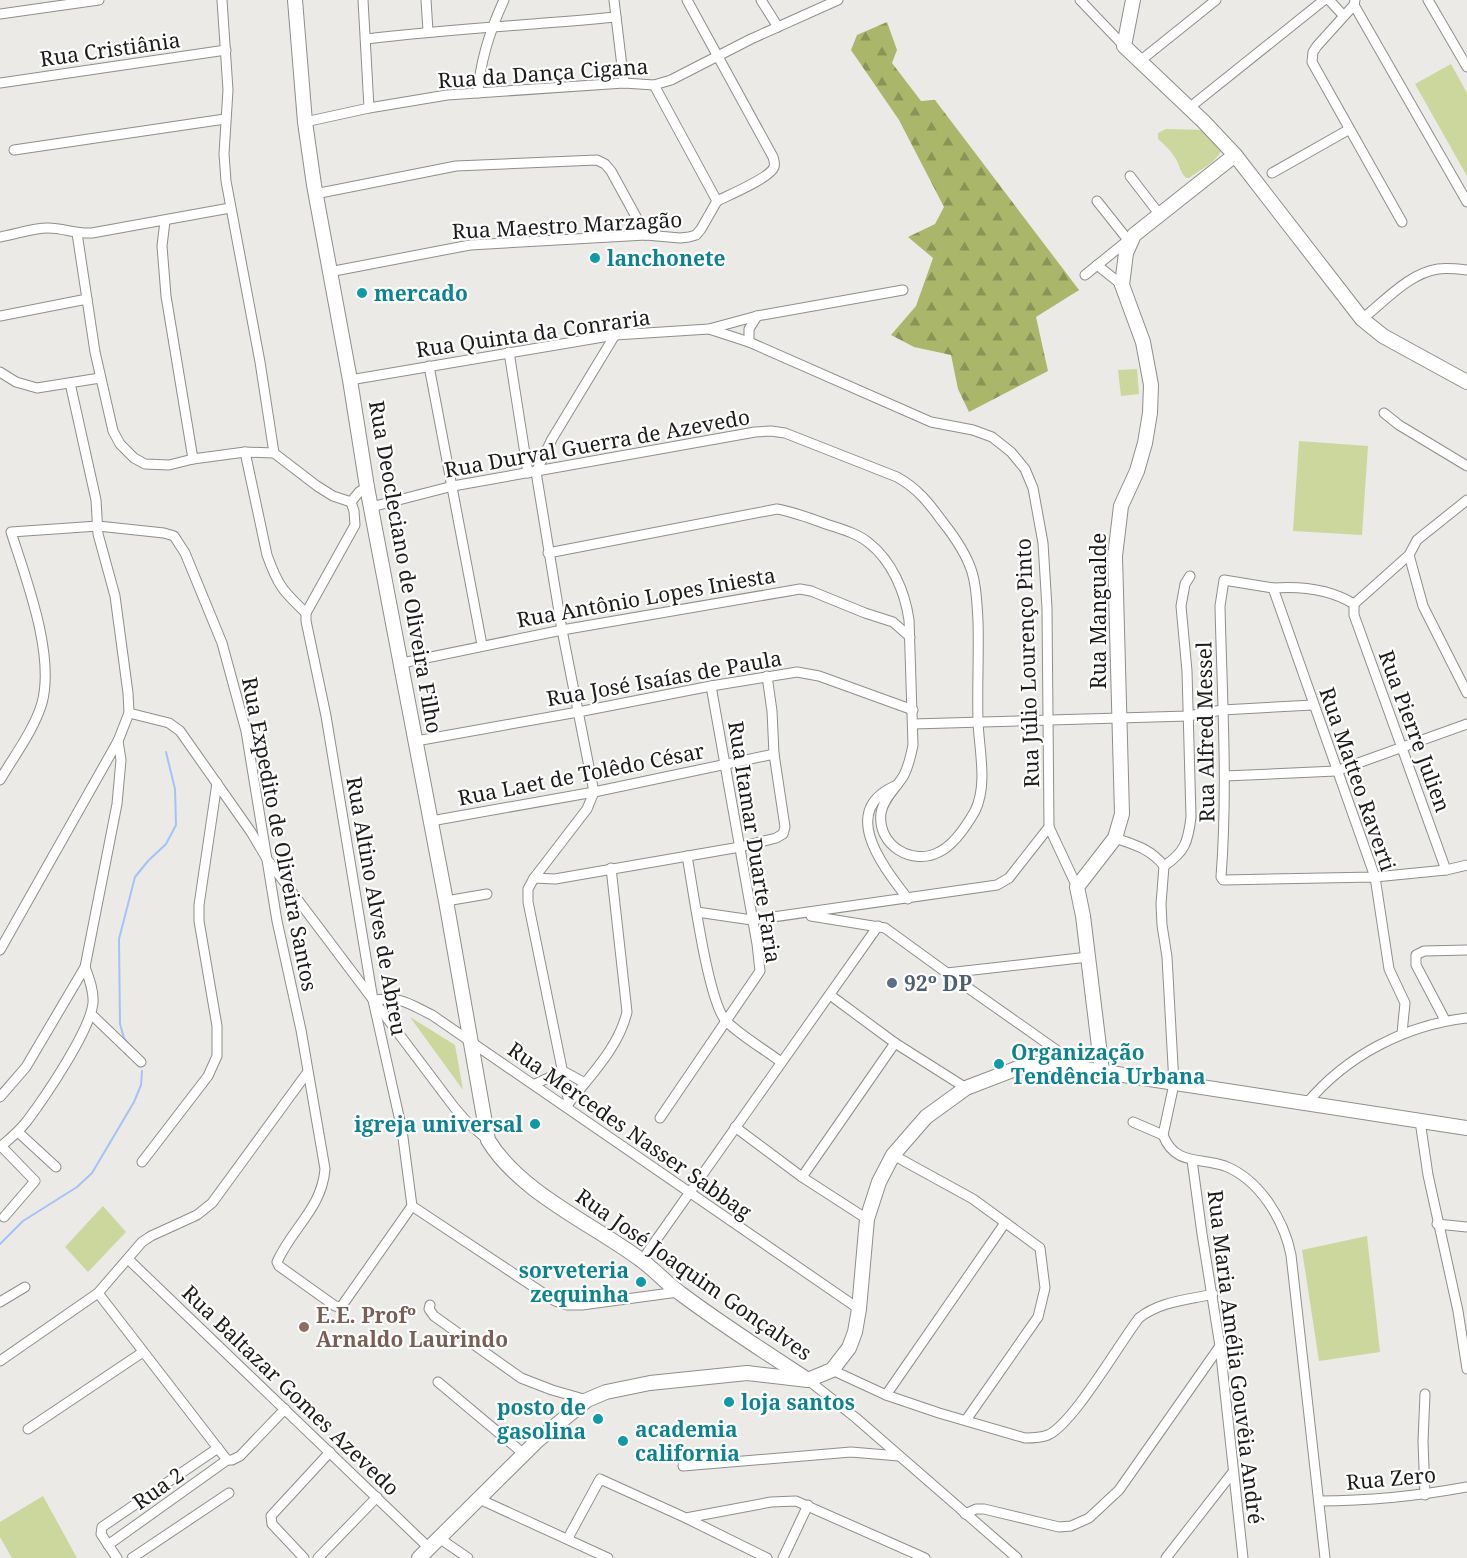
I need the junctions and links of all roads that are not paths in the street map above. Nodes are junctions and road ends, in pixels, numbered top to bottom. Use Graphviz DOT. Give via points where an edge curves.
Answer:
graph roads {
  1 [pos="99,0"];
  2 [pos="222,0"];
  3 [pos="295,0"];
  4 [pos="363,0"];
  5 [pos="426,0"];
  6 [pos="493,0"];
  7 [pos="504,0"];
  8 [pos="614,0"];
  9 [pos="687,0"];
  10 [pos="761,0"];
  11 [pos="838,0"];
  12 [pos="1080,0"];
  13 [pos="1133,0"];
  14 [pos="1216,0"];
  15 [pos="1324,0"];
  16 [pos="1329,0"];
  17 [pos="1428,0"];
  18 [pos="1355,3"];
  19 [pos="498,11"];
  20 [pos="0,14"];
  21 [pos="1344,15"];
  22 [pos="616,17"];
  23 [pos="778,27"];
  24 [pos="493,28"];
  25 [pos="428,31"];
  26 [pos="366,39"];
  27 [pos="1124,46"];
  28 [pos="226,50"];
  29 [pos="716,56"];
  30 [pos="1140,61"];
  31 [pos="1467,67"];
  32 [pos="0,83"];
  33 [pos="624,83"];
  34 [pos="654,85"];
  35 [pos="478,93"];
  36 [pos="369,108"];
  37 [pos="1189,108"];
  38 [pos="225,119"];
  39 [pos="305,122"];
  40 [pos="1348,130"];
  41 [pos="14,150"];
  42 [pos="1234,155"];
  43 [pos="1272,173"];
  44 [pos="1130,176"];
  45 [pos="315,195"];
  46 [pos="717,201"];
  47 [pos="1097,201"];
  48 [pos="1467,202"];
  49 [pos="230,208"];
  50 [pos="1160,215"];
  51 [pos="165,221"];
  52 [pos="1402,222"];
  53 [pos="77,234"];
  54 [pos="646,235"];
  55 [pos="0,237"];
  56 [pos="1131,238"];
  57 [pos="1097,266"];
  58 [pos="1467,270"];
  59 [pos="329,273"];
  60 [pos="1085,275"];
  61 [pos="1122,285"];
  62 [pos="903,290"];
  63 [pos="87,299"];
  64 [pos="0,316"];
  65 [pos="757,316"];
  66 [pos="1362,319"];
  67 [pos="709,329"];
  68 [pos="615,335"];
  69 [pos="749,342"];
  70 [pos="509,352"];
  71 [pos="429,366"];
  72 [pos="0,372"];
  73 [pos="100,378"];
  74 [pos="350,380"];
  75 [pos="1467,382"];
  76 [pos="70,383"];
  77 [pos="1384,413"];
  78 [pos="245,452"];
  79 [pos="274,453"];
  80 [pos="193,459"];
  81 [pos="1467,466"];
  82 [pos="532,473"];
  83 [pos="453,486"];
  84 [pos="367,487"];
  85 [pos="1467,500"];
  86 [pos="351,502"];
  87 [pos="371,507"];
  88 [pos="374,522"];
  89 [pos="355,525"];
  90 [pos="98,526"];
  91 [pos="548,552"];
  92 [pos="1409,555"];
  93 [pos="1190,576"];
  94 [pos="1273,588"];
  95 [pos="907,602"];
  96 [pos="1354,604"];
  97 [pos="306,613"];
  98 [pos="893,622"];
  99 [pos="562,630"];
  100 [pos="910,637"];
  101 [pos="482,645"];
  102 [pos="402,663"];
  103 [pos="767,676"];
  104 [pos="711,686"];
  105 [pos="1467,693"];
  106 [pos="1313,705"];
  107 [pos="913,710"];
  108 [pos="1219,710"];
  109 [pos="578,712"];
  110 [pos="129,713"];
  111 [pos="1188,716"];
  112 [pos="1119,717"];
  113 [pos="1049,720"];
  114 [pos="978,722"];
  115 [pos="914,724"];
  116 [pos="1467,724"];
  117 [pos="117,741"];
  118 [pos="416,741"];
  119 [pos="1401,748"];
  120 [pos="774,754"];
  121 [pos="724,766"];
  122 [pos="1336,771"];
  123 [pos="1225,776"];
  124 [pos="0,780"];
  125 [pos="217,783"];
  126 [pos="897,785"];
  127 [pos="594,792"];
  128 [pos="431,821"];
  129 [pos="1049,827"];
  130 [pos="1115,838"];
  131 [pos="740,847"];
  132 [pos="687,856"];
  133 [pos="267,859"];
  134 [pos="1467,865"];
  135 [pos="1164,866"];
  136 [pos="611,868"];
  137 [pos="1446,870"];
  138 [pos="1375,877"];
  139 [pos="534,878"];
  140 [pos="1077,887"];
  141 [pos="488,894"];
  142 [pos="908,898"];
  143 [pos="446,902"];
  144 [pos="697,912"];
  145 [pos="803,915"];
  146 [pos="752,920"];
  147 [pos="878,926"];
  148 [pos="0,950"];
  149 [pos="1467,950"];
  150 [pos="1088,957"];
  151 [pos="85,967"];
  152 [pos="947,973"];
  153 [pos="830,995"];
  154 [pos="373,1000"];
  155 [pos="91,1014"];
  156 [pos="1467,1018"];
  157 [pos="1445,1020"];
  158 [pos="726,1021"];
  159 [pos="1402,1033"];
  160 [pos="471,1041"];
  161 [pos="895,1043"];
  162 [pos="141,1062"];
  163 [pos="781,1062"];
  164 [pos="1081,1067"];
  165 [pos="563,1071"];
  166 [pos="1102,1071"];
  167 [pos="307,1073"];
  168 [pos="585,1083"];
  169 [pos="535,1084"];
  170 [pos="1174,1084"];
  171 [pos="966,1088"];
  172 [pos="0,1097"];
  173 [pos="1307,1103"];
  174 [pos="568,1105"];
  175 [pos="660,1118"];
  176 [pos="1420,1121"];
  177 [pos="1134,1122"];
  178 [pos="735,1127"];
  179 [pos="1467,1128"];
  180 [pos="18,1132"];
  181 [pos="1163,1135"];
  182 [pos="488,1140"];
  183 [pos="0,1147"];
  184 [pos="893,1155"];
  185 [pos="1192,1160"];
  186 [pos="142,1162"];
  187 [pos="56,1167"];
  188 [pos="802,1177"];
  189 [pos="688,1193"];
  190 [pos="412,1206"];
  191 [pos="4,1217"];
  192 [pos="867,1219"];
  193 [pos="1005,1224"];
  194 [pos="1437,1224"];
  195 [pos="1467,1227"];
  196 [pos="128,1259"];
  197 [pos="642,1260"];
  198 [pos="25,1287"];
  199 [pos="678,1292"];
  200 [pos="98,1293"];
  201 [pos="1213,1294"];
  202 [pos="0,1302"];
  203 [pos="430,1305"];
  204 [pos="859,1309"];
  205 [pos="1220,1346"];
  206 [pos="143,1352"];
  207 [pos="0,1361"];
  208 [pos="1467,1369"];
  209 [pos="832,1370"];
  210 [pos="808,1380"];
  211 [pos="438,1382"];
  212 [pos="1425,1394"];
  213 [pos="886,1395"];
  214 [pos="587,1400"];
  215 [pos="285,1409"];
  216 [pos="966,1420"];
  217 [pos="28,1429"];
  218 [pos="218,1448"];
  219 [pos="330,1452"];
  220 [pos="525,1454"];
  221 [pos="899,1456"];
  222 [pos="227,1460"];
  223 [pos="683,1466"];
  224 [pos="1233,1472"];
  225 [pos="1467,1487"];
  226 [pos="229,1493"];
  227 [pos="1425,1495"];
  228 [pos="377,1497"];
  229 [pos="477,1498"];
  230 [pos="1319,1501"];
  231 [pos="807,1505"];
  232 [pos="965,1514"];
  233 [pos="686,1518"];
  234 [pos="568,1538"];
  235 [pos="434,1542"];
  236 [pos="108,1545"];
  237 [pos="595,1555"];
  238 [pos="117,1558"];
  239 [pos="132,1558"];
  240 [pos="304,1558"];
  241 [pos="318,1558"];
  242 [pos="419,1558"];
  243 [pos="468,1558"];
  244 [pos="608,1558"];
  245 [pos="767,1558"];
  246 [pos="783,1558"];
  247 [pos="925,1558"];
  248 [pos="1017,1558"];
  249 [pos="1166,1558"];
  250 [pos="1243,1558"];
  251 [pos="1325,1558"];
  1 -- 20 [label="street"];
  2 -- 28 [label="street"];
  3 -- 39 [label="street, Rua Deocleciano de Oliveira Filho"];
  4 -- 26 [label="street"];
  5 -- 25 [label="street"];
  6 -- 19 [label="street"];
  7 -- 19 [label="street"];
  8 -- 22 [label="street"];
  9 -- 29 [label="street"];
  10 -- 23 [label="street"];
  11 -- 23 [label="street, Rua da Dança Cigana"];
  12 -- 27 [label="street"];
  13 -- 27 [label="street"];
  14 -- 30 [label="street"];
  15 -- 37 [label="street"];
  16 -- 21 [label="street"];
  17 -- 31 [label="street"];
  18 -- 21 [label="street"];
  18 -- 48 [label="street"];
  19 -- 24 [label="street"];
  21 -- 40 [label="street" via="1317,46 1312,62"];
  22 -- 24 [label="street"];
  22 -- 33 [label="street"];
  23 -- 29 [label="street, Rua da Dança Cigana"];
  24 -- 25 [label="street"];
  24 -- 35 [label="street"];
  25 -- 26 [label="street"];
  26 -- 36 [label="street"];
  27 -- 30 [label="street"];
  28 -- 32 [label="street, Rua Cristiânia"];
  28 -- 38 [label="street"];
  29 -- 34 [label="street, Rua da Dança Cigana"];
  29 -- 46 [label="street" via="775,164 766,176"];
  30 -- 37 [label="street"];
  33 -- 34 [label="street, Rua da Dança Cigana"];
  33 -- 35 [label="street, Rua da Dança Cigana"];
  34 -- 46 [label="street"];
  35 -- 36 [label="street, Rua da Dança Cigana"];
  36 -- 39 [label="street, Rua da Dança Cigana"];
  37 -- 42 [label="street"];
  38 -- 41 [label="street"];
  38 -- 49 [label="street"];
  39 -- 45 [label="street, Rua Deocleciano de Oliveira Filho"];
  40 -- 43 [label="street"];
  40 -- 52 [label="street"];
  42 -- 50 [label="street"];
  42 -- 66 [label="street"];
  44 -- 50 [label="street"];
  45 -- 54 [label="street" via="456,166 597,160 611,171"];
  45 -- 59 [label="street, Rua Deocleciano de Oliveira Filho"];
  46 -- 54 [label="street, Rua Maestro Marzagão" via="696,235"];
  47 -- 56 [label="street"];
  49 -- 51 [label="street"];
  49 -- 79 [label="street"];
  50 -- 56 [label="street"];
  51 -- 53 [label="street"];
  51 -- 80 [label="street" via="164,280"];
  53 -- 55 [label="street" via="46,228"];
  53 -- 63 [label="street"];
  54 -- 59 [label="street, Rua Maestro Marzagão" via="470,244"];
  56 -- 57 [label="street"];
  56 -- 61 [label="street, Rua Mangualde"];
  57 -- 60 [label="street"];
  57 -- 61 [label="street"];
  58 -- 66 [label="street" via="1438,269 1424,273"];
  59 -- 74 [label="street, Rua Deocleciano de Oliveira Filho"];
  61 -- 112 [label="street, Rua Mangualde" via="1149,365 1151,385 1148,444 1121,506 1116,545"];
  62 -- 65 [label="street, Rua Quinta da Conraria"];
  63 -- 64 [label="street"];
  63 -- 73 [label="street"];
  65 -- 67 [label="street, Rua Quinta da Conraria"];
  65 -- 69 [label="street" via="749,329"];
  66 -- 75 [label="street" via="1383,336"];
  67 -- 68 [label="street, Rua Quinta da Conraria"];
  67 -- 69 [label="street, Rua Júlio Lourenço Pinto"];
  68 -- 70 [label="street, Rua Quinta da Conraria"];
  68 -- 82 [label="street"];
  69 -- 113 [label="street, Rua Júlio Lourenço Pinto" via="931,422 992,437 1025,469 1033,488 1043,543"];
  70 -- 71 [label="street, Rua Quinta da Conraria"];
  70 -- 82 [label="street"];
  71 -- 74 [label="street, Rua Quinta da Conraria"];
  71 -- 83 [label="street"];
  72 -- 76 [label="street" via="37,388"];
  73 -- 76 [label="street"];
  73 -- 80 [label="street" via="113,431 134,458 154,466"];
  74 -- 84 [label="street, Rua Deocleciano de Oliveira Filho"];
  76 -- 90 [label="street" via="96,500"];
  77 -- 81 [label="street"];
  78 -- 79 [label="street"];
  78 -- 80 [label="street"];
  78 -- 97 [label="street" via="267,555 277,582"];
  79 -- 86 [label="street" via="317,486"];
  82 -- 83 [label="street, Rua Durval Guerra de Azevedo"];
  82 -- 91 [label="street"];
  82 -- 114 [label="street, Rua Durval Guerra de Azevedo" via="771,430 897,477 925,498 948,528 972,572 977,594"];
  83 -- 87 [label="street, Rua Durval Guerra de Azevedo"];
  83 -- 101 [label="street"];
  84 -- 86 [label="street"];
  84 -- 87 [label="street, Rua Deocleciano de Oliveira Filho"];
  85 -- 92 [label="street" via="1417,540"];
  86 -- 89 [label="street"];
  87 -- 88 [label="street, Rua Deocleciano de Oliveira Filho"];
  88 -- 89 [label="street"];
  88 -- 102 [label="street, Rua Deocleciano de Oliveira Filho"];
  89 -- 97 [label="street"];
  90 -- 110 [label="street" via="117,612"];
  90 -- 124 [label="street, Rua Expedito de Oliveira Santos" via="6,530 38,625 46,682 33,724"];
  90 -- 133 [label="street, Rua Expedito de Oliveira Santos" via="174,536 185,553 232,677 246,731"];
  91 -- 95 [label="street, Rua Durval Guerra de Azevedo" via="777,509 834,526 868,542 881,554"];
  91 -- 99 [label="street"];
  92 -- 96 [label="street"];
  92 -- 105 [label="street" via="1423,606"];
  93 -- 111 [label="street, Rua Alfred Messel" via="1181,606"];
  94 -- 96 [label="street" via="1318,590"];
  94 -- 106 [label="street, Rua Matteo Raverti"];
  94 -- 108 [label="street, Rua Alfred Messel" via="1224,580"];
  95 -- 98 [label="street"];
  95 -- 100 [label="street, Rua Durval Guerra de Azevedo"];
  96 -- 119 [label="street, Rua Pierre Julien" via="1354,615"];
  97 -- 154 [label="street, Rua Altino Alves de Abreu"];
  98 -- 99 [label="street, Rua Antônio Lopes Iniesta" via="800,589"];
  98 -- 100 [label="street, Rua Antônio Lopes Iniesta"];
  99 -- 101 [label="street, Rua Antônio Lopes Iniesta"];
  99 -- 109 [label="street"];
  100 -- 107 [label="street, Rua Durval Guerra de Azevedo"];
  101 -- 102 [label="street, Rua Antônio Lopes Iniesta"];
  102 -- 118 [label="street, Rua Deocleciano de Oliveira Filho"];
  103 -- 104 [label="street, Rua José Isaías de Paula"];
  103 -- 107 [label="street, Rua José Isaías de Paula" via="797,672 819,676"];
  103 -- 120 [label="street"];
  104 -- 109 [label="street, Rua José Isaías de Paula"];
  104 -- 121 [label="street, Rua Itamar Duarte Faria"];
  106 -- 108 [label="street"];
  106 -- 122 [label="street, Rua Matteo Raverti"];
  107 -- 115 [label="street, Rua Durval Guerra de Azevedo"];
  108 -- 111 [label="street"];
  108 -- 123 [label="street, Rua Alfred Messel"];
  109 -- 118 [label="street, Rua José Isaías de Paula"];
  109 -- 127 [label="street"];
  110 -- 117 [label="street"];
  110 -- 125 [label="street" via="169,723 180,731"];
  111 -- 112 [label="street"];
  111 -- 135 [label="street, Rua Alfred Messel" via="1189,834 1181,853"];
  112 -- 113 [label="street"];
  112 -- 130 [label="street, Rua Mangualde" via="1122,814"];
  113 -- 114 [label="street"];
  113 -- 129 [label="street, Rua Júlio Lourenço Pinto"];
  114 -- 115 [label="street"];
  114 -- 126 [label="street, Rua Durval Guerra de Azevedo" via="981,793 965,825 940,852 913,857 902,853 884,834 883,805"];
  115 -- 126 [label="street, Rua Durval Guerra de Azevedo" via="910,762"];
  116 -- 119 [label="street"];
  117 -- 148 [label="street"];
  117 -- 151 [label="street" via="121,760 117,804"];
  118 -- 128 [label="street, Rua Deocleciano de Oliveira Filho"];
  119 -- 122 [label="street"];
  119 -- 137 [label="street, Rua Pierre Julien"];
  120 -- 121 [label="street, Rua Laet de Tolêdo César"];
  120 -- 131 [label="street" via="785,831 776,838"];
  121 -- 127 [label="street, Rua Laet de Tolêdo César"];
  121 -- 131 [label="street, Rua Itamar Duarte Faria"];
  122 -- 123 [label="street"];
  122 -- 138 [label="street, Rua Matteo Raverti"];
  123 -- 138 [label="street, Rua Alfred Messel" via="1221,877 1224,881"];
  125 -- 133 [label="street"];
  125 -- 186 [label="street" via="199,904 217,1026 217,1056 208,1076"];
  126 -- 142 [label="street, Rua Durval Guerra de Azevedo" via="884,790 871,805 869,828 881,862"];
  127 -- 128 [label="street, Rua Laet de Tolêdo César"];
  127 -- 139 [label="street" via="587,809"];
  128 -- 143 [label="street, Rua Deocleciano de Oliveira Filho"];
  129 -- 140 [label="street"];
  129 -- 142 [label="street" via="1004,882"];
  130 -- 135 [label="street" via="1150,852"];
  130 -- 140 [label="street"];
  131 -- 132 [label="street"];
  131 -- 146 [label="street, Rua Itamar Duarte Faria"];
  132 -- 136 [label="street"];
  132 -- 144 [label="street"];
  133 -- 154 [label="street, Rua José Joaquim Gonçalves"];
  133 -- 167 [label="street, Rua Expedito de Oliveira Santos"];
  134 -- 137 [label="street"];
  135 -- 170 [label="street" via="1161,915"];
  136 -- 139 [label="street" via="555,879"];
  136 -- 168 [label="street" via="627,1012 616,1040"];
  137 -- 138 [label="street"];
  138 -- 159 [label="street, Rua Matteo Raverti" via="1389,969 1405,1003"];
  139 -- 165 [label="street" via="528,889 528,902"];
  140 -- 150 [label="street"];
  141 -- 143 [label="street"];
  142 -- 145 [label="street"];
  143 -- 160 [label="street, Rua Deocleciano de Oliveira Filho"];
  144 -- 146 [label="street"];
  144 -- 158 [label="street" via="718,1010"];
  145 -- 146 [label="street"];
  145 -- 147 [label="street"];
  146 -- 158 [label="street, Rua Itamar Duarte Faria" via="760,971"];
  147 -- 152 [label="street"];
  147 -- 153 [label="street"];
  149 -- 157 [label="street" via="1424,951 1416,955 1416,965"];
  150 -- 152 [label="street"];
  150 -- 166 [label="street"];
  151 -- 155 [label="street" via="93,990"];
  151 -- 172 [label="street" via="26,1067"];
  152 -- 164 [label="street"];
  153 -- 161 [label="street"];
  153 -- 163 [label="street"];
  154 -- 160 [label="street, Rua Mercedes Nasser Sabbag" via="402,1000"];
  154 -- 182 [label="street, Rua José Joaquim Gonçalves" via="454,1107"];
  154 -- 190 [label="street, Rua Altino Alves de Abreu" via="402,1130"];
  155 -- 162 [label="street"];
  155 -- 180 [label="street" via="58,1074"];
  156 -- 157 [label="street"];
  157 -- 159 [label="street"];
  158 -- 163 [label="street"];
  158 -- 175 [label="street, Rua Itamar Duarte Faria"];
  159 -- 173 [label="street" via="1338,1073"];
  160 -- 169 [label="street, Rua Mercedes Nasser Sabbag"];
  160 -- 182 [label="street, Rua Deocleciano de Oliveira Filho"];
  161 -- 171 [label="street"];
  161 -- 188 [label="street"];
  163 -- 178 [label="street"];
  164 -- 166 [label="street"];
  164 -- 171 [label="street" via="1035,1064"];
  165 -- 168 [label="street"];
  165 -- 169 [label="street"];
  165 -- 174 [label="street"];
  166 -- 170 [label="street"];
  167 -- 190 [label="street, Rua Expedito de Oliveira Santos" via="325,1169 324,1186 277,1262 279,1266 335,1306 344,1305"];
  167 -- 196 [label="street" via="212,1203 197,1215 151,1236"];
  168 -- 174 [label="street"];
  169 -- 174 [label="street, Rua Mercedes Nasser Sabbag"];
  170 -- 173 [label="street"];
  170 -- 181 [label="street"];
  171 -- 184 [label="street" via="926,1117"];
  173 -- 176 [label="street"];
  174 -- 189 [label="street, Rua Mercedes Nasser Sabbag"];
  176 -- 179 [label="street"];
  176 -- 194 [label="street"];
  177 -- 181 [label="street"];
  178 -- 188 [label="street"];
  178 -- 189 [label="street"];
  180 -- 183 [label="street"];
  180 -- 187 [label="street"];
  181 -- 185 [label="street" via="1172,1150"];
  182 -- 197 [label="street, Rua José Joaquim Gonçalves" via="518,1175"];
  183 -- 191 [label="street" via="35,1181"];
  184 -- 192 [label="street"];
  184 -- 193 [label="street" via="956,1189"];
  185 -- 201 [label="street, Rua Maria Amélia Gouvêia André"];
  185 -- 230 [label="street" via="1223,1165 1237,1172 1271,1206 1288,1238"];
  188 -- 192 [label="street"];
  189 -- 197 [label="street"];
  189 -- 204 [label="street, Rua Mercedes Nasser Sabbag"];
  190 -- 199 [label="street" via="555,1301 567,1305"];
  192 -- 204 [label="street"];
  193 -- 213 [label="street"];
  193 -- 216 [label="street" via="1040,1248 1043,1304 1028,1334"];
  194 -- 195 [label="street"];
  194 -- 208 [label="street"];
  196 -- 200 [label="street"];
  196 -- 215 [label="street, Rua Baltazar Gomes Azevedo"];
  197 -- 199 [label="street, Rua José Joaquim Gonçalves"];
  198 -- 202 [label="street"];
  199 -- 210 [label="street, Rua José Joaquim Gonçalves"];
  200 -- 206 [label="street"];
  200 -- 207 [label="street"];
  201 -- 205 [label="street, Rua Maria Amélia Gouvêia André"];
  201 -- 216 [label="street" via="1148,1310 1066,1421 1047,1435 1025,1438"];
  203 -- 214 [label="street" via="434,1316 521,1378"];
  204 -- 209 [label="street" via="849,1348"];
  205 -- 224 [label="street, Rua Maria Amélia Gouvêia André"];
  205 -- 232 [label="street" via="1132,1474 1089,1518 1059,1527 984,1509"];
  206 -- 217 [label="street"];
  206 -- 218 [label="street"];
  209 -- 210 [label="street"];
  209 -- 213 [label="street"];
  210 -- 214 [label="street" via="747,1373 708,1376 650,1383"];
  210 -- 221 [label="street, Rua José Joaquim Gonçalves"];
  211 -- 220 [label="street"];
  212 -- 227 [label="street"];
  213 -- 216 [label="street"];
  214 -- 220 [label="street"];
  215 -- 219 [label="street, Rua Baltazar Gomes Azevedo"];
  215 -- 222 [label="street, Rua 2" via="240,1456"];
  218 -- 222 [label="street"];
  218 -- 236 [label="street" via="102,1527 100,1531"];
  219 -- 228 [label="street, Rua Baltazar Gomes Azevedo"];
  219 -- 240 [label="street" via="271,1516 272,1524"];
  220 -- 229 [label="street"];
  221 -- 223 [label="street" via="851,1452"];
  221 -- 232 [label="street, Rua José Joaquim Gonçalves"];
  222 -- 236 [label="street, Rua 2"];
  224 -- 249 [label="street"];
  224 -- 250 [label="street, Rua Maria Amélia Gouvêia André"];
  225 -- 227 [label="street, Rua Zero"];
  226 -- 239 [label="street, Rua 2"];
  227 -- 230 [label="street, Rua Zero"];
  228 -- 235 [label="street, Rua Baltazar Gomes Azevedo"];
  228 -- 241 [label="street"];
  229 -- 234 [label="street"];
  229 -- 235 [label="street"];
  230 -- 251 [label="street"];
  231 -- 233 [label="street" via="783,1501"];
  231 -- 246 [label="street"];
  231 -- 247 [label="street"];
  232 -- 248 [label="street, Rua José Joaquim Gonçalves"];
  233 -- 234 [label="street" via="600,1479"];
  233 -- 245 [label="street"];
  234 -- 237 [label="street"];
  235 -- 242 [label="street"];
  235 -- 243 [label="street, Rua Baltazar Gomes Azevedo"];
  236 -- 238 [label="street"];
  237 -- 244 [label="street"];
}
